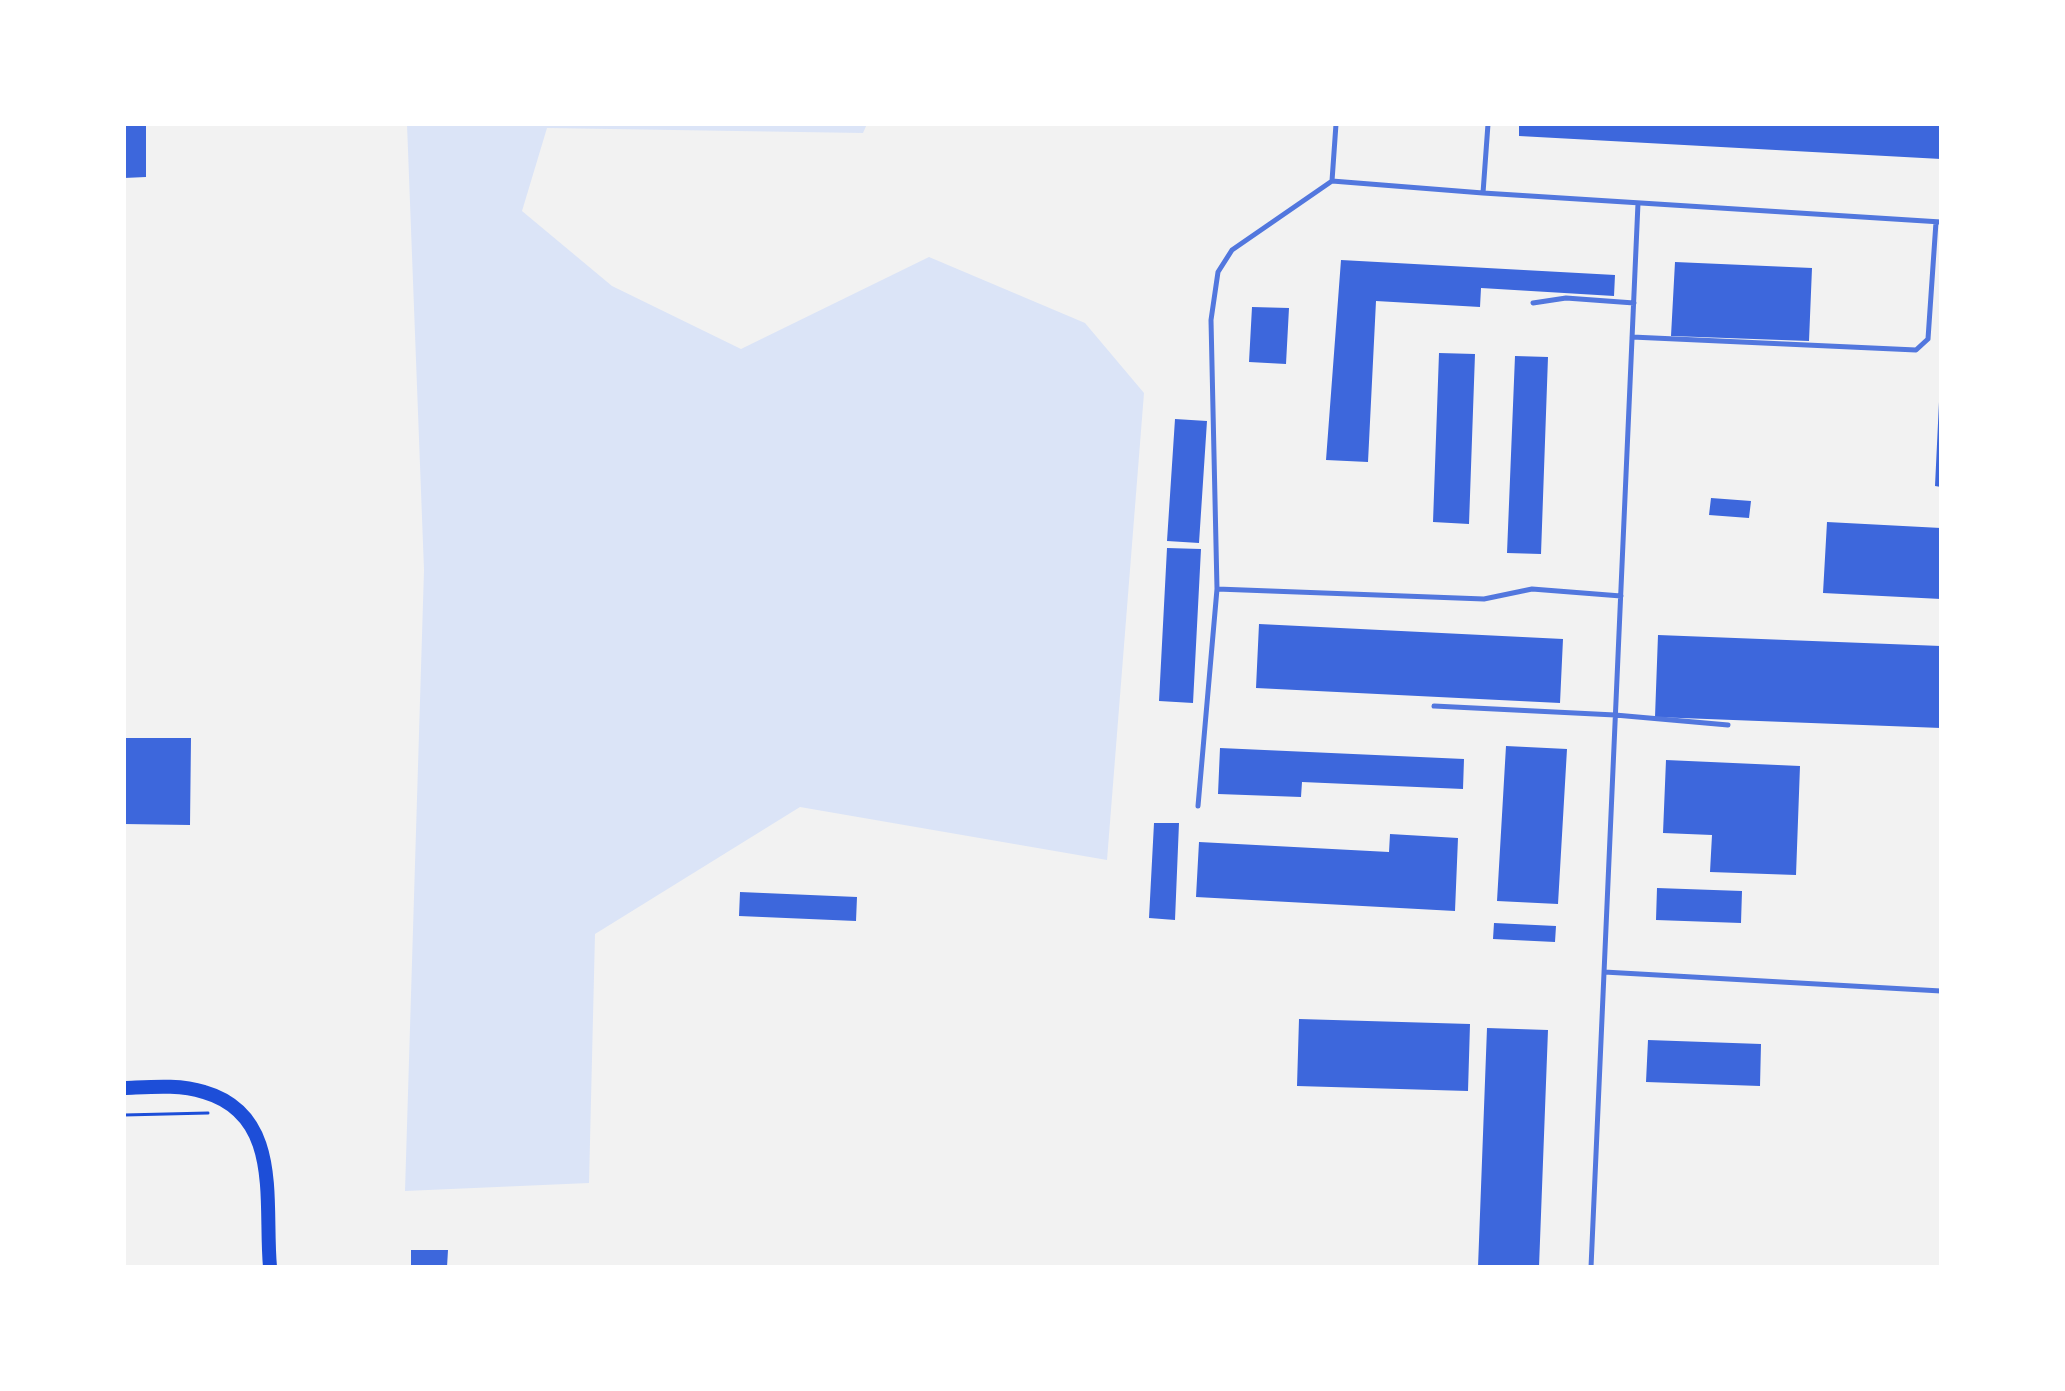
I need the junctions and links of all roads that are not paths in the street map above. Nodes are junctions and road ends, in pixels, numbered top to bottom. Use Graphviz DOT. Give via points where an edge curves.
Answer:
graph roads {
  1 [pos="1336,124"];
  2 [pos="1488,124"];
  3 [pos="1332,181"];
  4 [pos="1483,193"];
  5 [pos="1638,203"];
  6 [pos="1938,222"];
  7 [pos="1533,303"];
  8 [pos="1634,303"];
  9 [pos="1632,337"];
  10 [pos="1217,589"];
  11 [pos="1621,596"];
  12 [pos="1434,706"];
  13 [pos="1615,715"];
  14 [pos="1728,725"];
  15 [pos="1198,806"];
  16 [pos="1604,972"];
  17 [pos="1941,991"];
  18 [pos="124,1088"];
  19 [pos="270,1267"];
  20 [pos="1591,1267"];
  1 -- 3 [label="lane"];
  2 -- 4 [label="lane"];
  3 -- 4 [label="lane"];
  3 -- 10 [label="lane" via="1232,250 1218,272 1211,320"];
  4 -- 5 [label="lane"];
  5 -- 6 [label="lane"];
  5 -- 8 [label="lane"];
  6 -- 9 [label="lane" via="1928,339 1916,350"];
  7 -- 8 [label="lane" via="1566,298"];
  8 -- 9 [label="lane"];
  9 -- 11 [label="lane"];
  10 -- 11 [label="lane" via="1484,599 1532,589"];
  10 -- 15 [label="lane"];
  11 -- 13 [label="lane"];
  12 -- 13 [label="lane"];
  13 -- 14 [label="lane"];
  13 -- 16 [label="lane"];
  16 -- 17 [label="lane"];
  16 -- 20 [label="lane"];
  18 -- 19 [label="main road" via="203,1091 247,1117 264,1159"];
}
